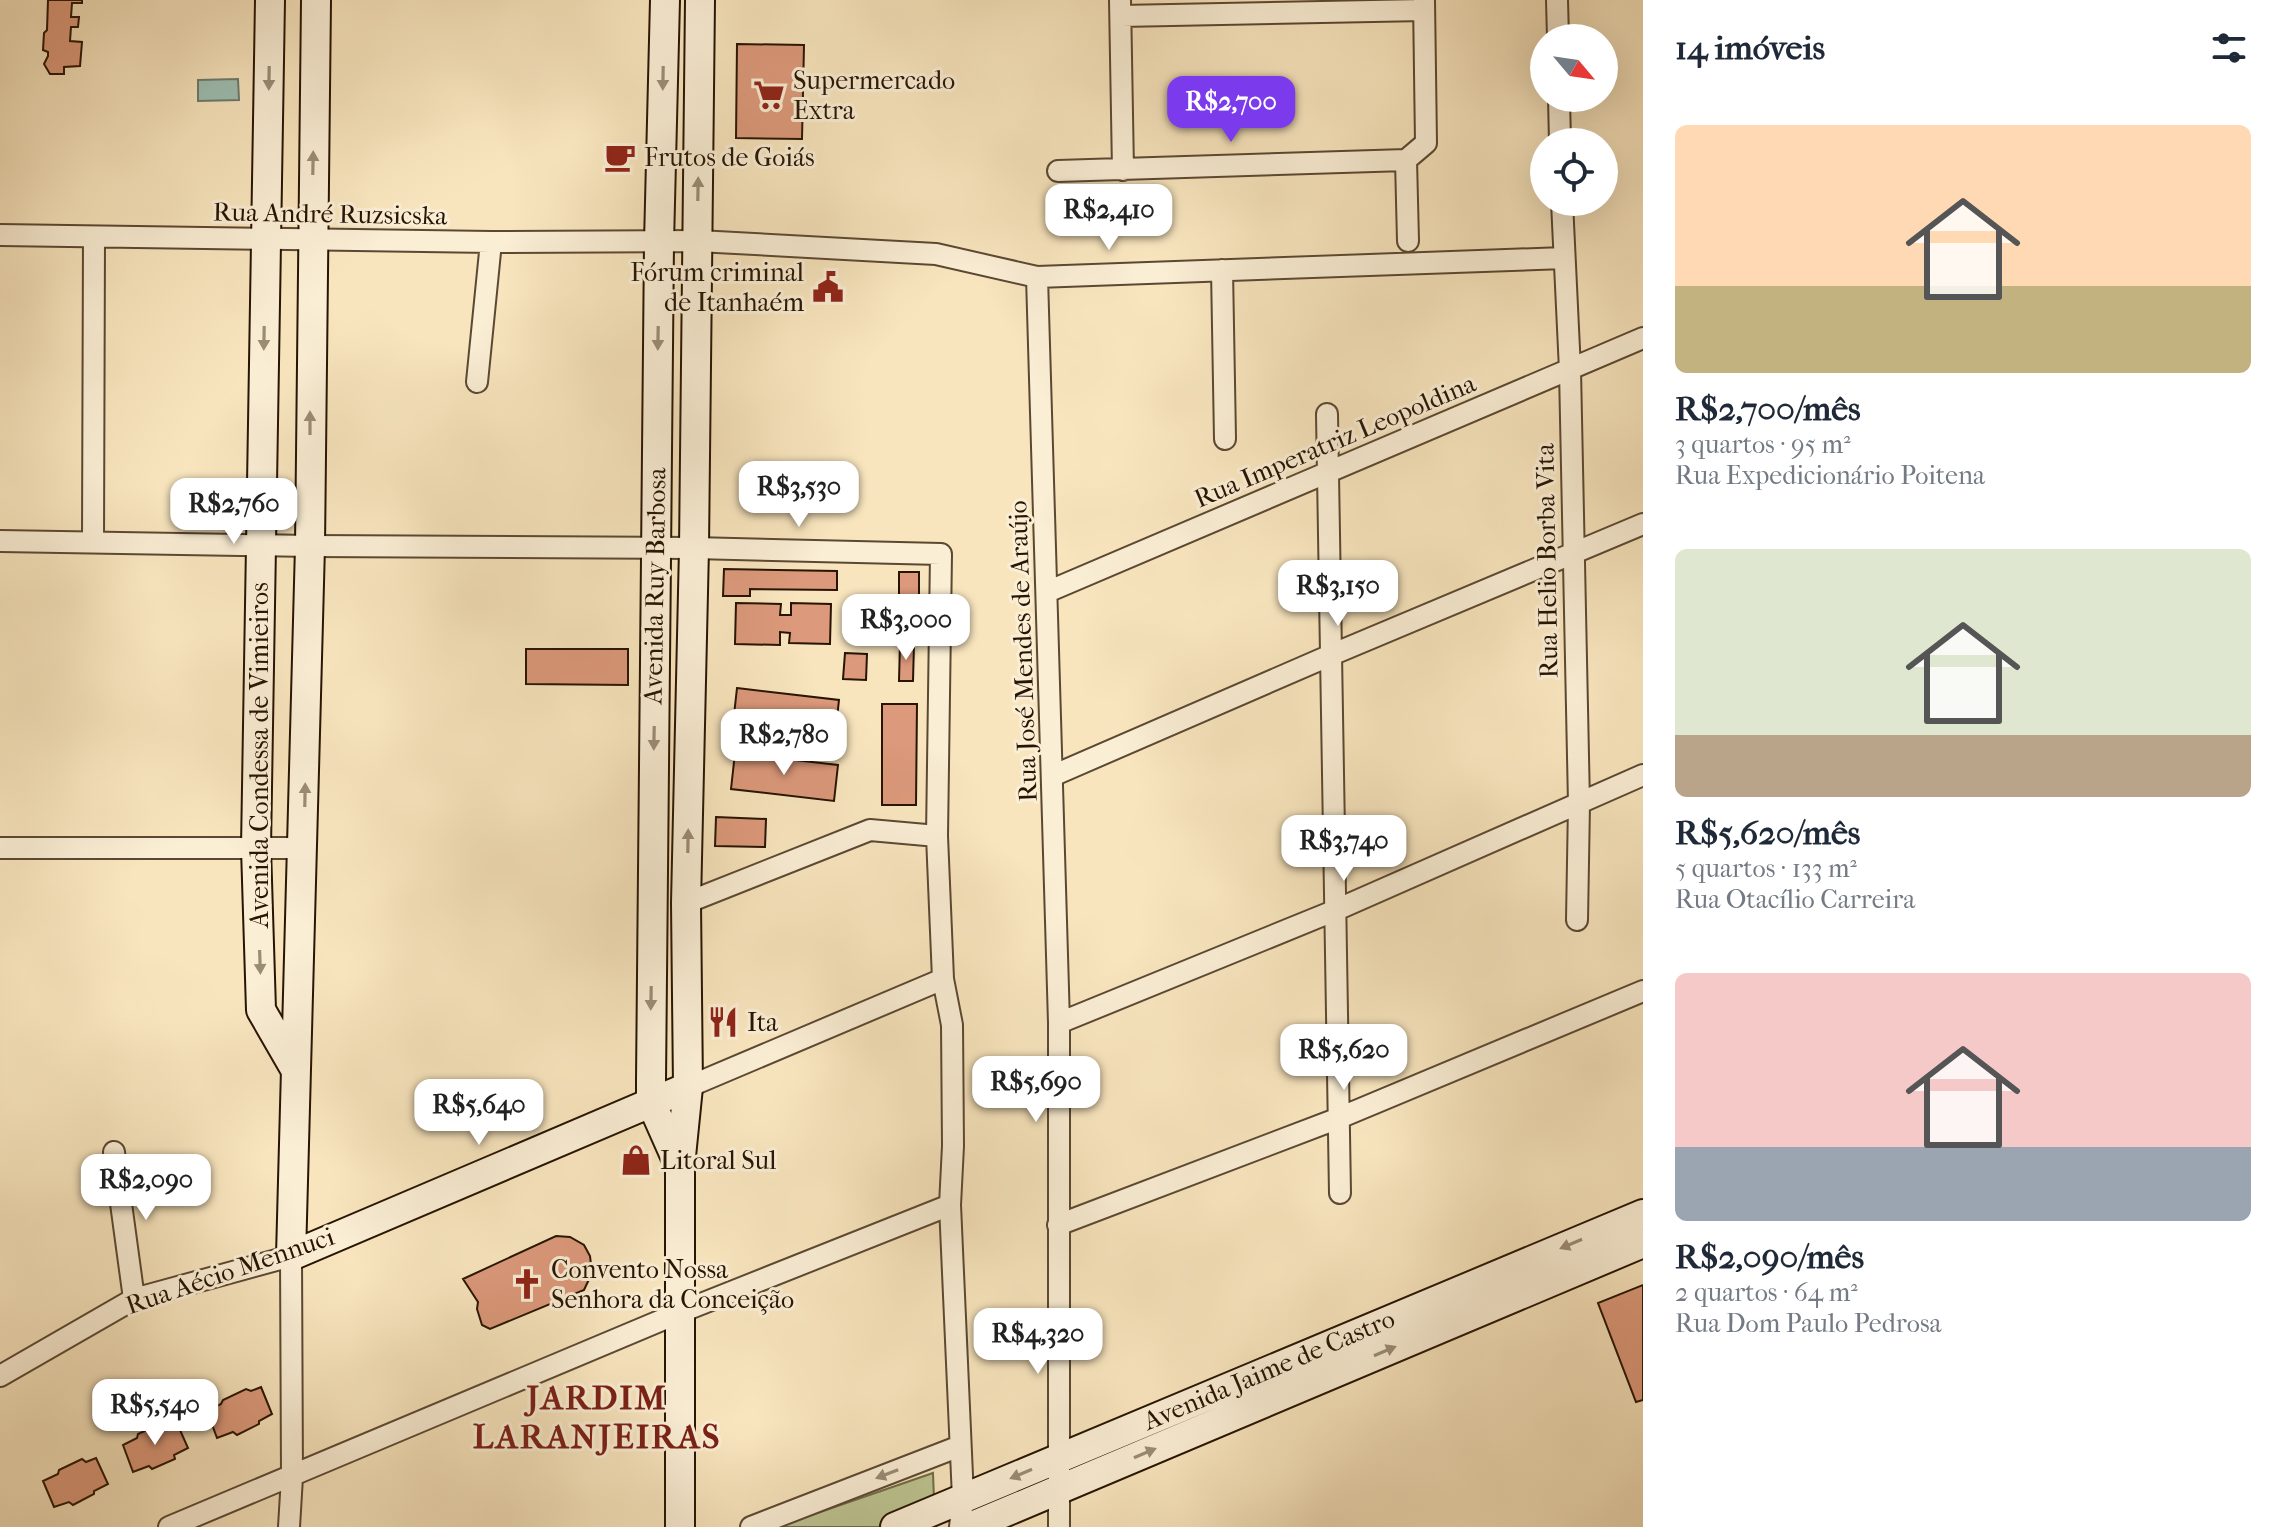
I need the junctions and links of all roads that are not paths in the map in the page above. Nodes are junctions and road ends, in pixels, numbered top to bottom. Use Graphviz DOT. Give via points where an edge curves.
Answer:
graph roads {
  1 [pos="270,0"];
  2 [pos="316,0"];
  3 [pos="665,0"];
  4 [pos="700,0"];
  5 [pos="1557,0"];
  6 [pos="1424,5"];
  7 [pos="1120,8"];
  8 [pos="1558,24"];
  9 [pos="1406,160"];
  10 [pos="1123,170"];
  11 [pos="1058,171"];
  12 [pos="1562,216"];
  13 [pos="0,235"];
  14 [pos="94,237"];
  15 [pos="266,238"];
  16 [pos="311,240"];
  17 [pos="698,241"];
  18 [pos="1408,241"];
  19 [pos="491,242"];
  20 [pos="659,243"];
  21 [pos="1564,258"];
  22 [pos="1222,270"];
  23 [pos="1037,277"];
  24 [pos="1643,338"];
  25 [pos="1570,370"];
  26 [pos="477,382"];
  27 [pos="1327,414"];
  28 [pos="1225,439"];
  29 [pos="1328,471"];
  30 [pos="1643,524"];
  31 [pos="0,541"];
  32 [pos="93,541"];
  33 [pos="260,545"];
  34 [pos="310,546"];
  35 [pos="656,548"];
  36 [pos="694,548"];
  37 [pos="1572,554"];
  38 [pos="1047,592"];
  39 [pos="1331,655"];
  40 [pos="1643,775"];
  41 [pos="1052,776"];
  42 [pos="1579,804"];
  43 [pos="937,836"];
  44 [pos="0,848"];
  45 [pos="256,848"];
  46 [pos="304,848"];
  47 [pos="686,903"];
  48 [pos="1336,910"];
  49 [pos="1577,920"];
  50 [pos="943,979"];
  51 [pos="1643,991"];
  52 [pos="1059,1023"];
  53 [pos="295,1069"];
  54 [pos="688,1087"];
  55 [pos="651,1102"];
  56 [pos="1339,1118"];
  57 [pos="114,1152"];
  58 [pos="680,1166"];
  59 [pos="1340,1193"];
  60 [pos="950,1205"];
  61 [pos="1643,1214"];
  62 [pos="1058,1225"];
  63 [pos="1643,1243"];
  64 [pos="291,1256"];
  65 [pos="134,1299"];
  66 [pos="681,1312"];
  67 [pos="0,1376"];
  68 [pos="1100,1441"];
  69 [pos="960,1446"];
  70 [pos="1061,1458"];
  71 [pos="1110,1468"];
  72 [pos="292,1477"];
  73 [pos="1058,1490"];
  74 [pos="963,1498"];
  75 [pos="682,1522"];
  76 [pos="169,1527"];
  77 [pos="289,1527"];
  78 [pos="751,1527"];
  79 [pos="895,1527"];
  80 [pos="960,1527"];
  81 [pos="970,1527"];
  82 [pos="1059,1527"];
  1 -- 15 [label="street, Avenida Condessa de Vimieiros, one-way"];
  16 -- 2 [label="street, Avenida Condessa de Vimieiros, one-way"];
  3 -- 20 [label="street, Avenida Ruy Barbosa, one-way"];
  17 -- 4 [label="street, Avenida Ruy Barbosa, one-way"];
  5 -- 8 [label="street"];
  6 -- 7 [label="street"];
  6 -- 9 [label="street" via="1426,143"];
  7 -- 10 [label="street"];
  9 -- 10 [label="street"];
  9 -- 18 [label="street"];
  10 -- 11 [label="street"];
  12 -- 21 [label="street, Rua Helio Borba Vita"];
  13 -- 14 [label="street, Rua André Ruzsicska"];
  14 -- 15 [label="street, Rua André Ruzsicska"];
  14 -- 32 [label="street"];
  15 -- 16 [label="street, Rua André Ruzsicska"];
  15 -- 33 [label="street, Avenida Condessa de Vimieiros, one-way"];
  16 -- 19 [label="street, Rua André Ruzsicska"];
  34 -- 16 [label="street, Avenida Condessa de Vimieiros, one-way"];
  17 -- 20 [label="street, Rua André Ruzsicska"];
  17 -- 23 [label="street, Rua André Ruzsicska" via="936,254"];
  17 -- 36 [label="street, Avenida Ruy Barbosa"];
  19 -- 20 [label="street, Rua André Ruzsicska"];
  19 -- 26 [label="street"];
  20 -- 35 [label="street, Avenida Ruy Barbosa, one-way"];
  21 -- 22 [label="street, Rua André Ruzsicska"];
  21 -- 25 [label="street, Rua Helio Borba Vita"];
  22 -- 23 [label="street, Rua André Ruzsicska"];
  22 -- 28 [label="street"];
  23 -- 38 [label="street, Rua José Mendes de Araújo"];
  24 -- 25 [label="street, Rua Imperatriz Leopoldina"];
  25 -- 29 [label="street, Rua Imperatriz Leopoldina"];
  25 -- 37 [label="street, Rua Helio Borba Vita"];
  27 -- 29 [label="street"];
  29 -- 38 [label="street, Rua Imperatriz Leopoldina"];
  29 -- 39 [label="street"];
  30 -- 37 [label="street"];
  31 -- 32 [label="street"];
  32 -- 33 [label="street"];
  33 -- 34 [label="street"];
  33 -- 45 [label="street, Avenida Condessa de Vimieiros"];
  34 -- 35 [label="street"];
  46 -- 34 [label="street, Avenida Condessa de Vimieiros, one-way"];
  35 -- 36 [label="street"];
  35 -- 55 [label="street, Avenida Ruy Barbosa, one-way"];
  36 -- 43 [label="street" via="941,554"];
  47 -- 36 [label="street, Avenida Ruy Barbosa, one-way"];
  37 -- 39 [label="street"];
  37 -- 42 [label="street, Rua Helio Borba Vita"];
  38 -- 41 [label="street, Rua José Mendes de Araújo"];
  39 -- 41 [label="street"];
  39 -- 48 [label="street"];
  40 -- 42 [label="street"];
  41 -- 52 [label="street, Rua José Mendes de Araújo"];
  42 -- 48 [label="street"];
  42 -- 49 [label="street, Rua Helio Borba Vita"];
  43 -- 47 [label="street" via="870,830"];
  43 -- 50 [label="street"];
  44 -- 45 [label="street"];
  45 -- 46 [label="street"];
  45 -- 53 [label="street, Avenida Condessa de Vimieiros, one-way" via="261,1010"];
  46 -- 53 [label="street, Avenida Condessa de Vimieiros"];
  47 -- 54 [label="street, Avenida Ruy Barbosa"];
  48 -- 52 [label="street"];
  48 -- 56 [label="street"];
  50 -- 54 [label="street"];
  50 -- 60 [label="street" via="952,1025"];
  51 -- 56 [label="street"];
  52 -- 62 [label="street, Rua José Mendes de Araújo"];
  53 -- 64 [label="street, Avenida Condessa de Vimieiros"];
  54 -- 55 [label="street, Rua Aécio Mennuci"];
  54 -- 58 [label="street, Avenida Ruy Barbosa"];
  55 -- 58 [label="street, Avenida Ruy Barbosa"];
  55 -- 64 [label="street, Rua Aécio Mennuci"];
  56 -- 59 [label="street"];
  56 -- 62 [label="street"];
  57 -- 65 [label="street"];
  58 -- 66 [label="street, Avenida Ruy Barbosa"];
  60 -- 66 [label="street"];
  60 -- 69 [label="street"];
  61 -- 68 [label="street, Avenida Jaime de Castro, one-way"];
  62 -- 70 [label="street"];
  71 -- 63 [label="street, Avenida Jaime de Castro, one-way"];
  64 -- 65 [label="street, Rua Aécio Mennuci"];
  64 -- 72 [label="street, Avenida Condessa de Vimieiros"];
  65 -- 67 [label="street, Rua Aécio Mennuci"];
  66 -- 72 [label="street"];
  66 -- 75 [label="street, Avenida Ruy Barbosa"];
  68 -- 70 [label="street, Avenida Jaime de Castro"];
  68 -- 71 [label="street"];
  69 -- 74 [label="street"];
  69 -- 78 [label="street, one-way"];
  70 -- 73 [label="street"];
  70 -- 74 [label="street, Avenida Jaime de Castro, one-way"];
  71 -- 73 [label="street, Avenida Jaime de Castro"];
  72 -- 76 [label="street"];
  72 -- 77 [label="street, Avenida Condessa de Vimieiros"];
  73 -- 81 [label="street, Avenida Jaime de Castro"];
  73 -- 82 [label="street"];
  74 -- 79 [label="street, Avenida Jaime de Castro"];
  74 -- 80 [label="street"];
}
